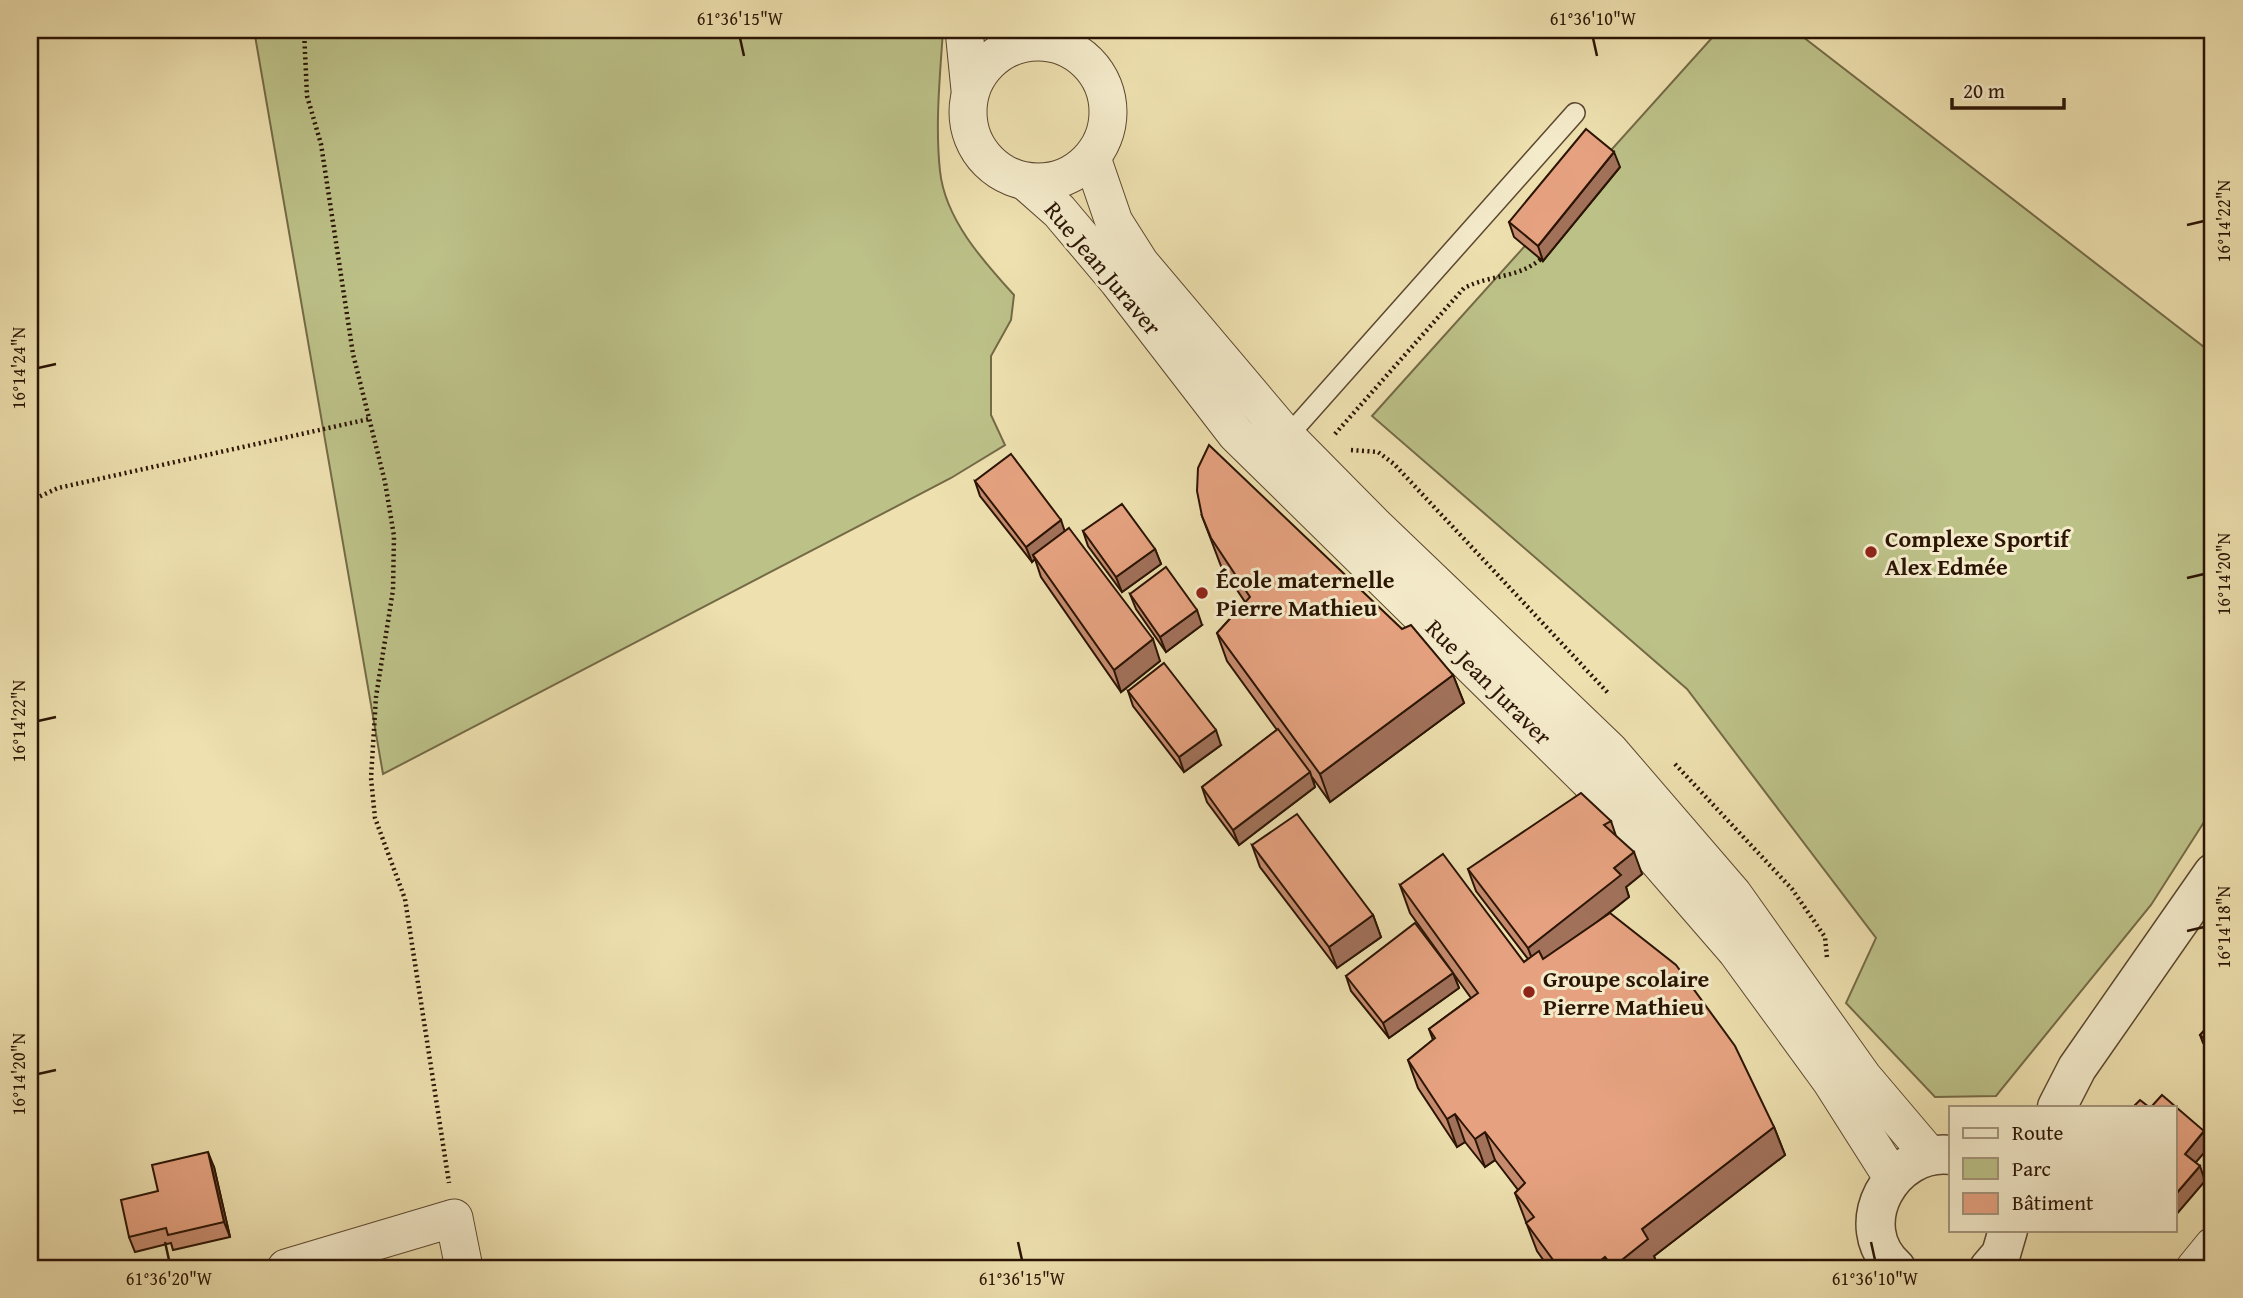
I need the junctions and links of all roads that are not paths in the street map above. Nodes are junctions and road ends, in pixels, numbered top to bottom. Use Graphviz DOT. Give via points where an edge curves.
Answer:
graph roads {
  1 [pos="964,30"];
  2 [pos="1013,36"];
  3 [pos="970,90"];
  4 [pos="1575,113"];
  5 [pos="1091,158"];
  6 [pos="1026,182"];
  7 [pos="1299,449"];
  8 [pos="2213,873"];
  9 [pos="2077,1068"];
  10 [pos="2031,1106"];
  11 [pos="2058,1106"];
  12 [pos="1940,1156"];
  13 [pos="1892,1177"];
  14 [pos="2213,1246"];
  15 [pos="1883,1263"];
  16 [pos="286,1268"];
  17 [pos="464,1268"];
  18 [pos="2194,1268"];
  1 -- 3 [label="street"];
  2 -- 3 [label="street" via="981,69"];
  2 -- 5 [label="street" via="1069,48 1088,62 1102,82 1108,121 1103,141"];
  3 -- 6 [label="street" via="967,114 972,138 984,158 1003,174"];
  4 -- 7 [label="lane"];
  5 -- 6 [label="street" via="1073,173 1050,181"];
  5 -- 7 [label="street, Rue Jean Juraver" via="1114,222 1140,264"];
  6 -- 13 [label="street, Rue Jean Juraver" via="1059,211 1118,281 1236,434 1588,780 1737,952 1831,1081"];
  7 -- 12 [label="street, Rue Jean Juraver" via="1609,750 1733,894 1863,1077"];
  8 -- 9 [label="street"];
  9 -- 10 [label="street"];
  9 -- 11 [label="street"];
  12 -- 13 [label="street" via="1910,1163"];
  13 -- 15 [label="street" via="1876,1213"];
  14 -- 18 [label="street"];
  16 -- 17 [label="street" via="454,1218"];
}
